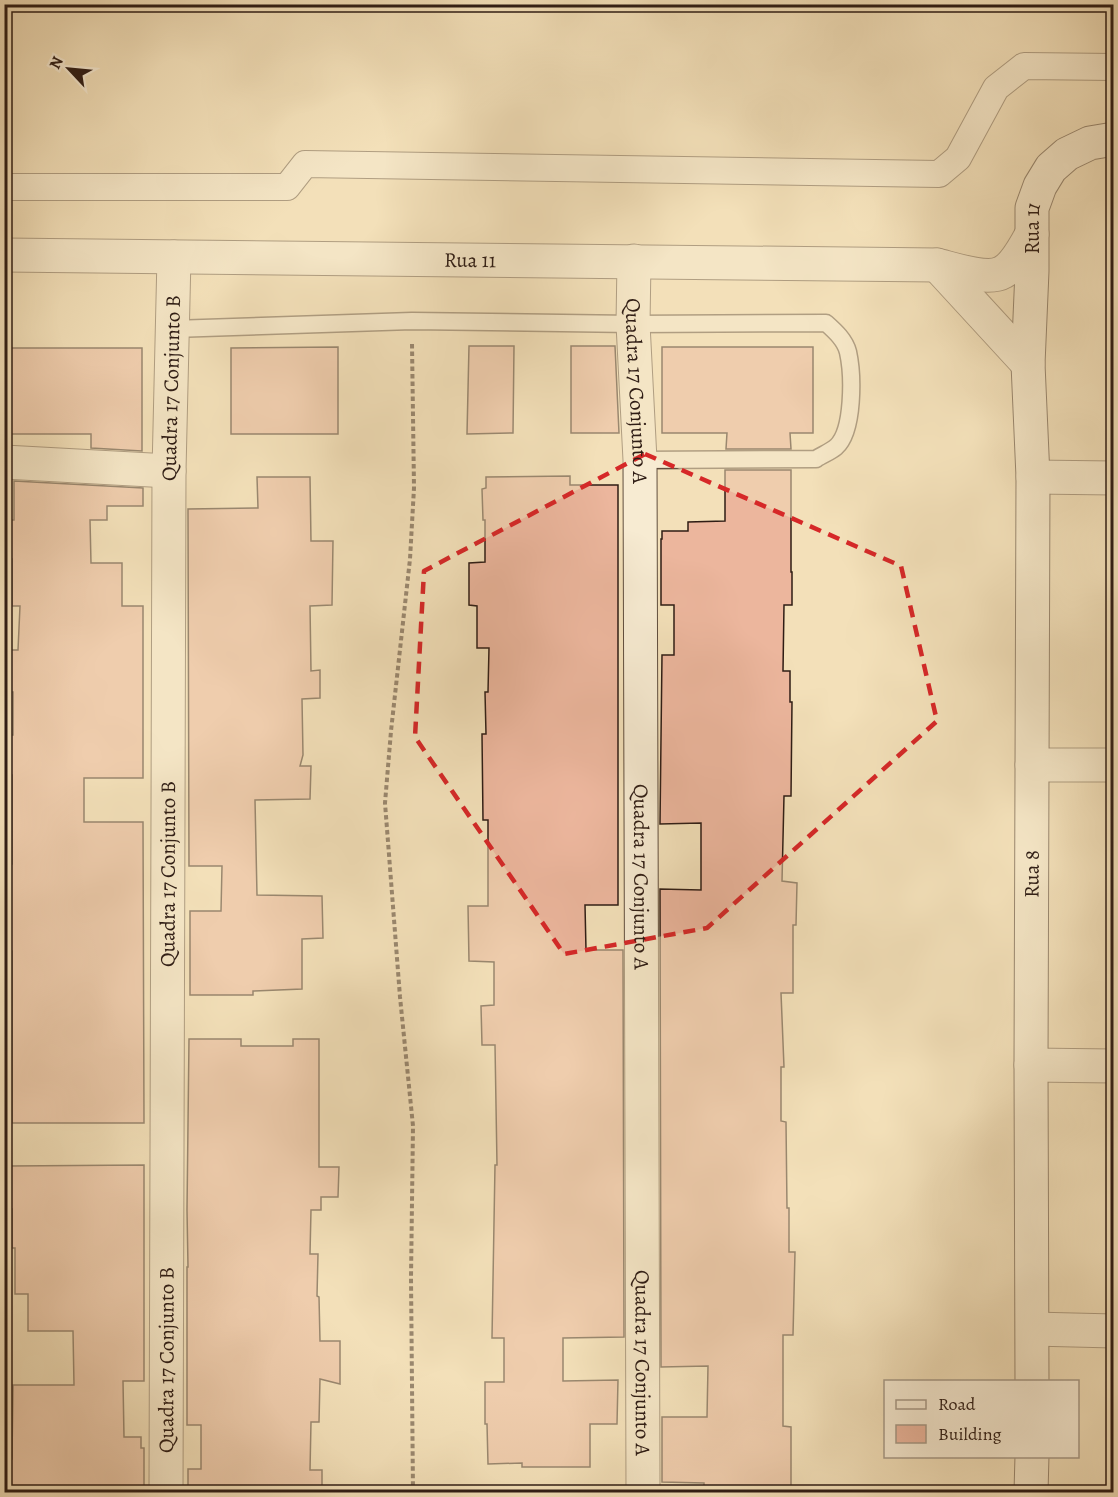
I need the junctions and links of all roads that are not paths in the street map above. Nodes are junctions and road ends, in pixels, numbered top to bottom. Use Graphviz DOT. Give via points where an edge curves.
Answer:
graph roads {
  1 [pos="1113,67"];
  2 [pos="1113,139"];
  3 [pos="4,187"];
  4 [pos="1032,234"];
  5 [pos="4,255"];
  6 [pos="174,257"];
  7 [pos="634,261"];
  8 [pos="937,265"];
  9 [pos="633,324"];
  10 [pos="172,329"];
  11 [pos="1028,364"];
  12 [pos="640,460"];
  13 [pos="4,462"];
  14 [pos="169,471"];
  15 [pos="1033,477"];
  16 [pos="1113,478"];
  17 [pos="1032,765"];
  18 [pos="1113,765"];
  19 [pos="1031,1065"];
  20 [pos="1113,1066"];
  21 [pos="1033,1329"];
  22 [pos="1113,1331"];
  23 [pos="1032,1380"];
  24 [pos="1032,1458"];
  25 [pos="166,1492"];
  26 [pos="644,1492"];
  27 [pos="1031,1492"];
  1 -- 3 [label="street" via="1024,66 996,88 958,158 939,174 305,164 287,187"];
  2 -- 4 [label="street, Rua 11" via="1090,142 1051,168 1032,208"];
  4 -- 8 [label="street, Rua 11" via="1018,258 1002,273 987,275"];
  4 -- 11 [label="street, Rua 11"];
  5 -- 6 [label="street, Rua 11"];
  6 -- 7 [label="street, Rua 11"];
  6 -- 10 [label="street, Quadra 17 Conjunto B"];
  7 -- 8 [label="street, Rua 11"];
  7 -- 9 [label="street, Quadra 17 Conjunto A"];
  8 -- 11 [label="street"];
  9 -- 10 [label="lane" via="412,321"];
  9 -- 12 [label="street, Quadra 17 Conjunto A"];
  9 -- 12 [label="lane" via="826,323 848,351 851,392 847,429 836,447 816,459"];
  10 -- 14 [label="street, Quadra 17 Conjunto B"];
  11 -- 15 [label="street, Rua 8"];
  12 -- 26 [label="street, Quadra 17 Conjunto A"];
  13 -- 14 [label="street"];
  14 -- 25 [label="street, Quadra 17 Conjunto B"];
  15 -- 16 [label="street"];
  15 -- 17 [label="street, Rua 8"];
  17 -- 18 [label="street"];
  17 -- 19 [label="street, Rua 8"];
  19 -- 20 [label="street"];
  19 -- 21 [label="street, Rua 8"];
  21 -- 22 [label="street"];
  21 -- 23 [label="street, Rua 8"];
  24 -- 27 [label="street"];
}
